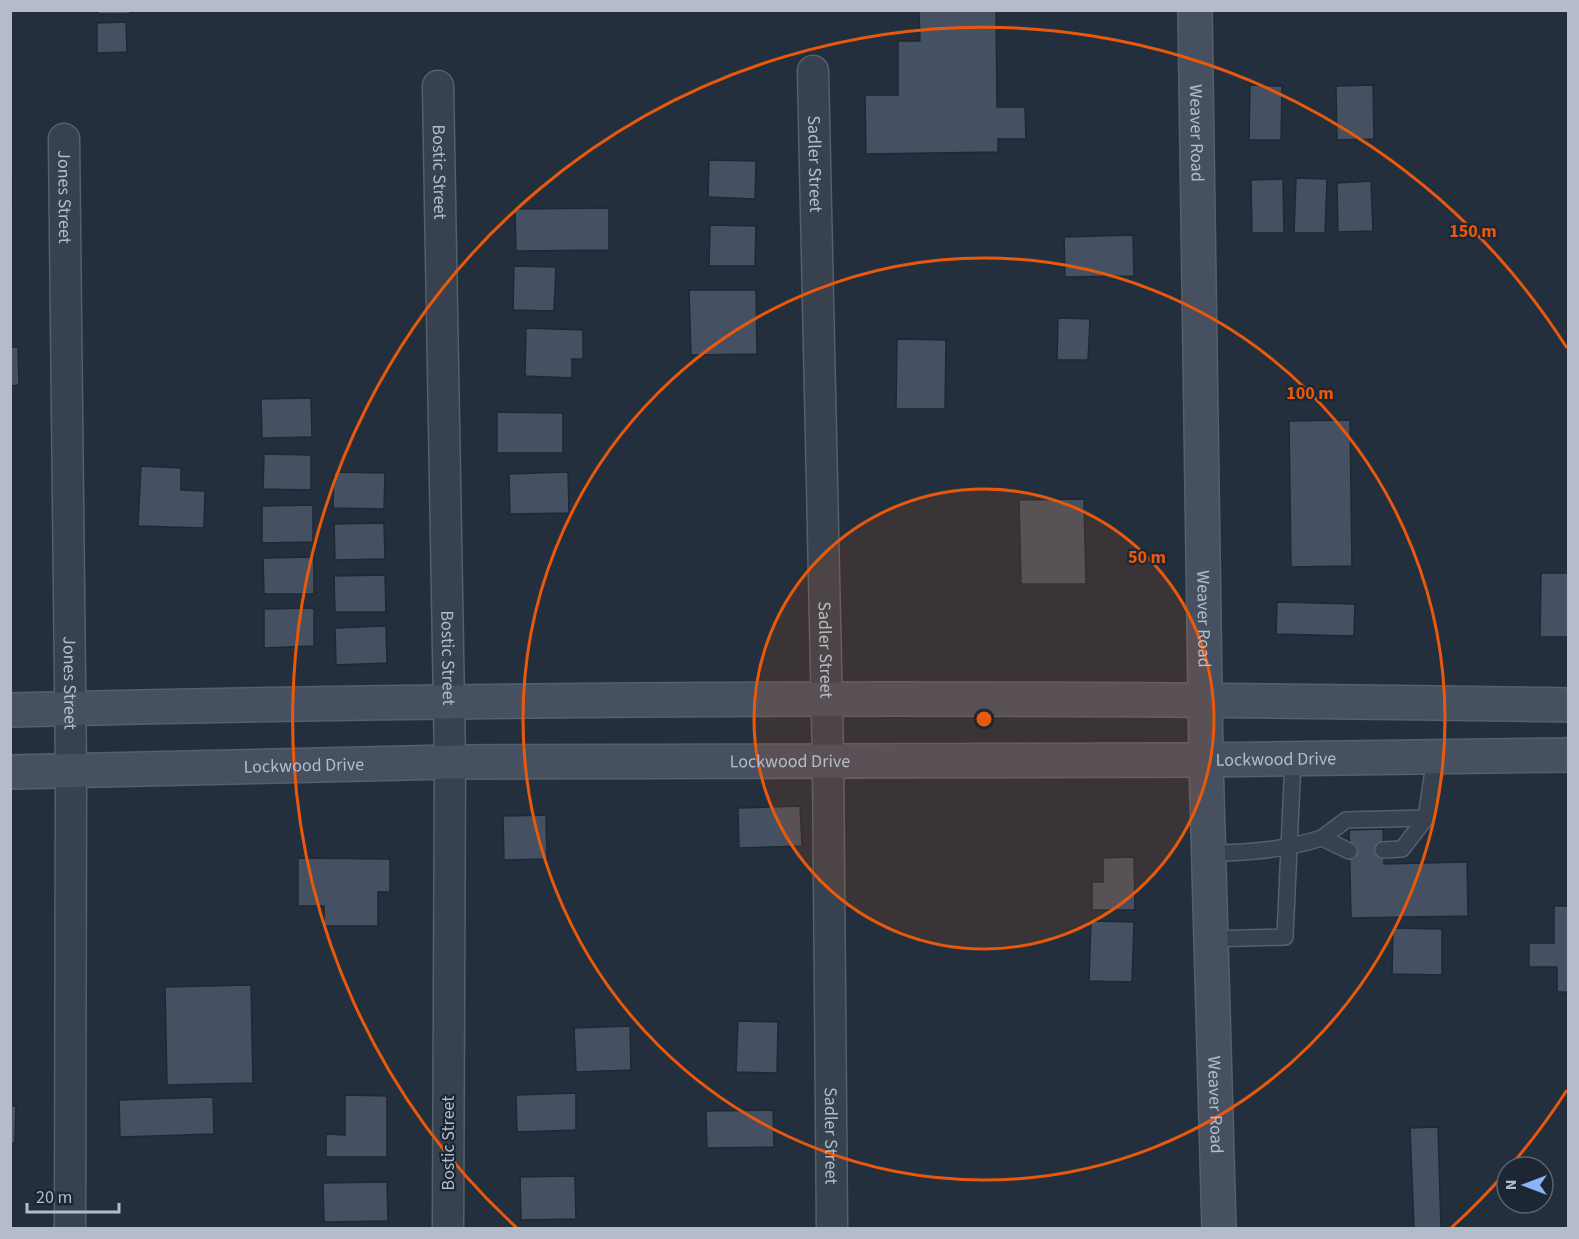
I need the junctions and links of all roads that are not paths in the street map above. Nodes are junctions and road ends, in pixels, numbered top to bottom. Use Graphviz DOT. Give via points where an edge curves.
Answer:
graph roads {
  1 [pos="1195,10"];
  2 [pos="813,71"];
  3 [pos="438,87"];
  4 [pos="64,140"];
  5 [pos="1205,699"];
  6 [pos="827,700"];
  7 [pos="448,702"];
  8 [pos="1569,705"];
  9 [pos="69,708"];
  10 [pos="10,710"];
  11 [pos="1569,755"];
  12 [pos="1436,757"];
  13 [pos="828,759"];
  14 [pos="1293,759"];
  15 [pos="1206,760"];
  16 [pos="450,762"];
  17 [pos="70,771"];
  18 [pos="10,772"];
  19 [pos="1426,818"];
  20 [pos="1322,838"];
  21 [pos="1289,848"];
  22 [pos="1383,850"];
  23 [pos="1349,851"];
  24 [pos="1209,853"];
  25 [pos="1211,939"];
  26 [pos="70,1228"];
  27 [pos="448,1228"];
  28 [pos="832,1228"];
  29 [pos="1219,1228"];
  1 -- 5 [label="main road, Weaver Road"];
  2 -- 6 [label="street, Sadler Street"];
  3 -- 7 [label="street, Bostic Street"];
  4 -- 9 [label="street, Jones Street"];
  5 -- 6 [label="main road"];
  5 -- 8 [label="main road"];
  5 -- 15 [label="main road, Weaver Road"];
  6 -- 7 [label="main road"];
  6 -- 13 [label="street, Sadler Street"];
  7 -- 9 [label="main road"];
  7 -- 16 [label="street, Bostic Street"];
  9 -- 10 [label="main road"];
  9 -- 17 [label="street, Jones Street"];
  11 -- 12 [label="main road, Lockwood Drive"];
  12 -- 14 [label="main road, Lockwood Drive"];
  12 -- 19 [label="lane"];
  13 -- 15 [label="main road, Lockwood Drive"];
  13 -- 16 [label="main road, Lockwood Drive"];
  13 -- 28 [label="street, Sadler Street"];
  14 -- 15 [label="main road, Lockwood Drive"];
  14 -- 21 [label="lane"];
  15 -- 24 [label="main road, Weaver Road"];
  16 -- 17 [label="main road, Lockwood Drive"];
  16 -- 27 [label="street, Bostic Street"];
  17 -- 18 [label="main road, Lockwood Drive"];
  17 -- 26 [label="street, Jones Street"];
  19 -- 20 [label="lane" via="1346,820"];
  19 -- 22 [label="lane" via="1402,849"];
  20 -- 21 [label="lane"];
  20 -- 23 [label="lane"];
  21 -- 24 [label="lane" via="1258,853"];
  21 -- 25 [label="lane" via="1285,937"];
  24 -- 25 [label="main road, Weaver Road"];
  25 -- 29 [label="main road, Weaver Road"];
}
